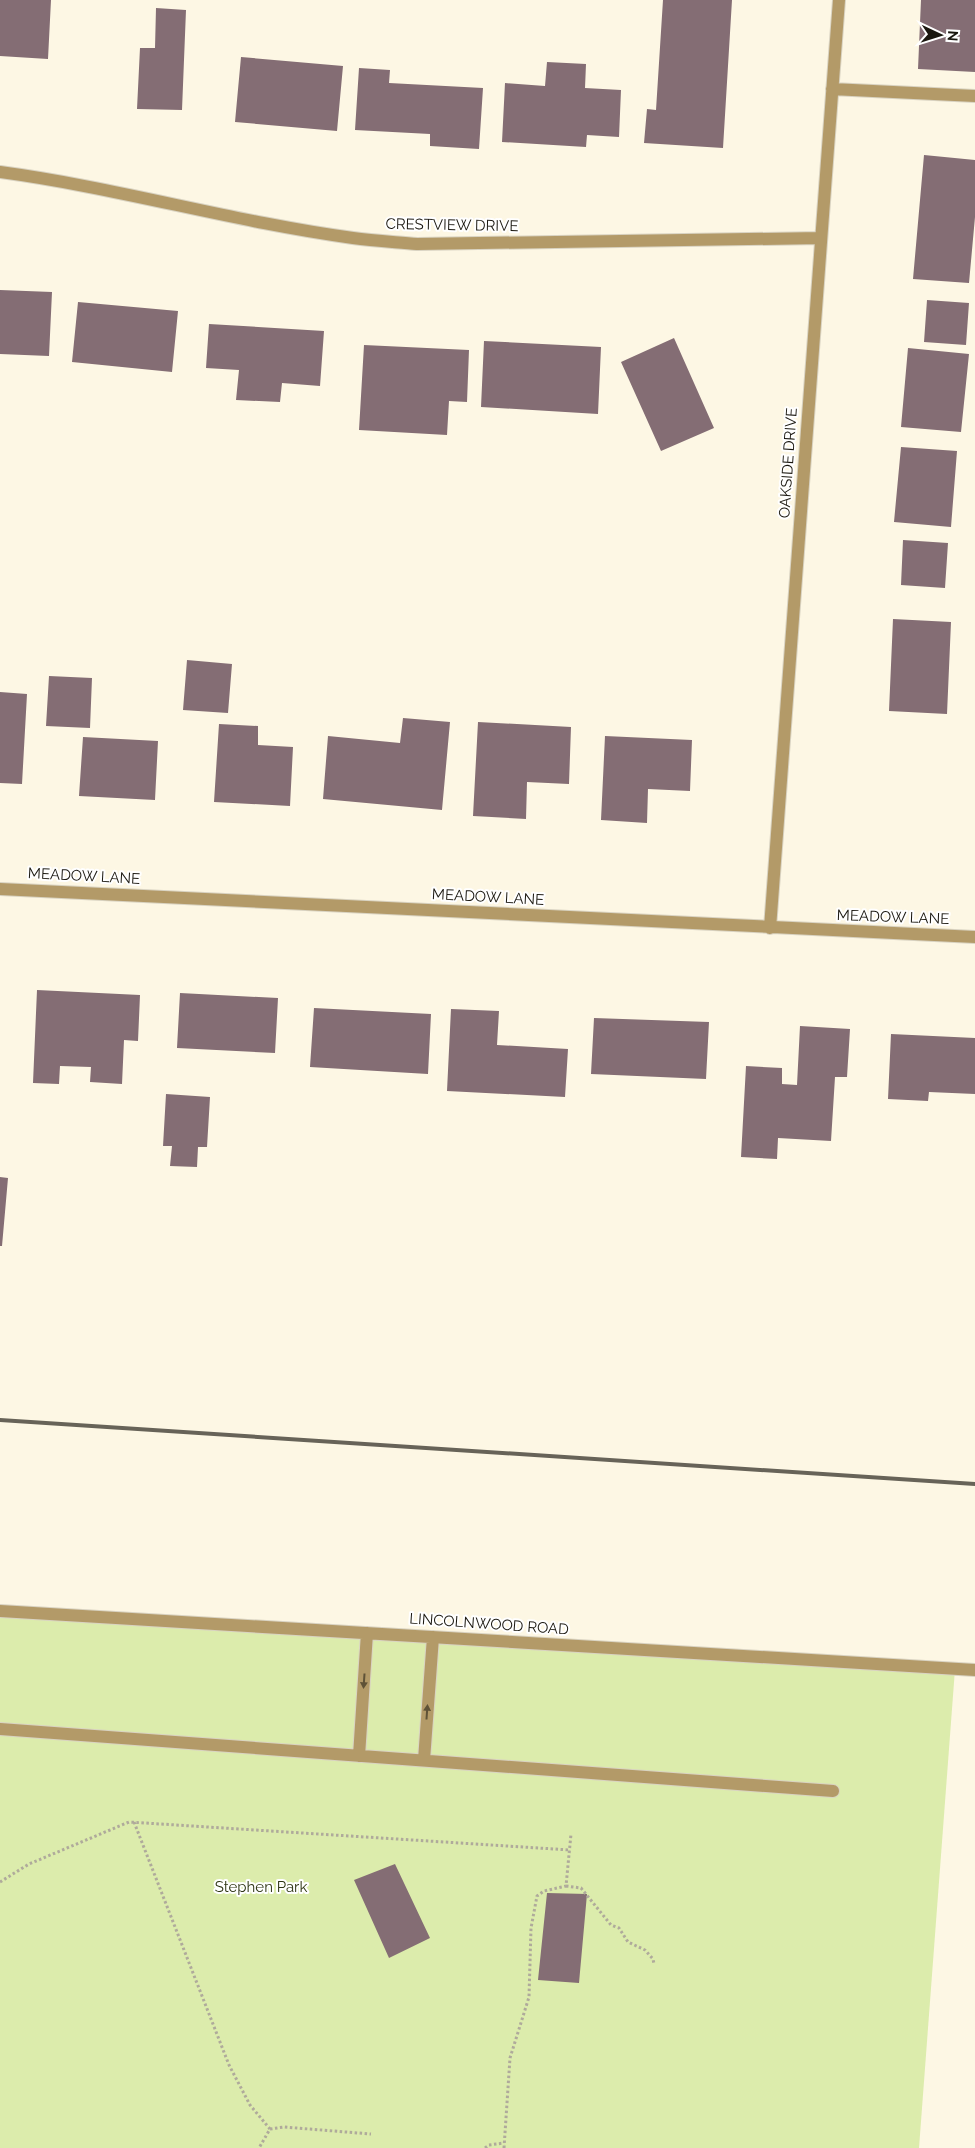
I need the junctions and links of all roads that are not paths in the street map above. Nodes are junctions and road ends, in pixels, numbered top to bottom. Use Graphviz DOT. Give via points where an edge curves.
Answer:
graph roads {
  1 [pos="839,0"];
  2 [pos="832,89"];
  3 [pos="975,96"];
  4 [pos="0,172"];
  5 [pos="821,238"];
  6 [pos="0,888"];
  7 [pos="770,928"];
  8 [pos="975,936"];
  9 [pos="0,1611"];
  10 [pos="367,1633"];
  11 [pos="433,1637"];
  12 [pos="975,1670"];
  13 [pos="0,1729"];
  14 [pos="359,1756"];
  15 [pos="424,1760"];
  16 [pos="833,1791"];
  1 -- 2 [label="street, OAKSIDE DRIVE"];
  2 -- 3 [label="street"];
  2 -- 5 [label="street, OAKSIDE DRIVE"];
  4 -- 5 [label="street, CRESTVIEW DRIVE" via="311,231 417,244"];
  5 -- 7 [label="street, OAKSIDE DRIVE"];
  6 -- 7 [label="street, MEADOW LANE"];
  7 -- 8 [label="street, MEADOW LANE"];
  9 -- 10 [label="street, LINCOLNWOOD ROAD"];
  10 -- 11 [label="street, LINCOLNWOOD ROAD"];
  10 -- 14 [label="street, one-way"];
  11 -- 12 [label="street, LINCOLNWOOD ROAD"];
  15 -- 11 [label="street, one-way"];
  13 -- 14 [label="street"];
  14 -- 15 [label="street"];
  15 -- 16 [label="street"];
}
